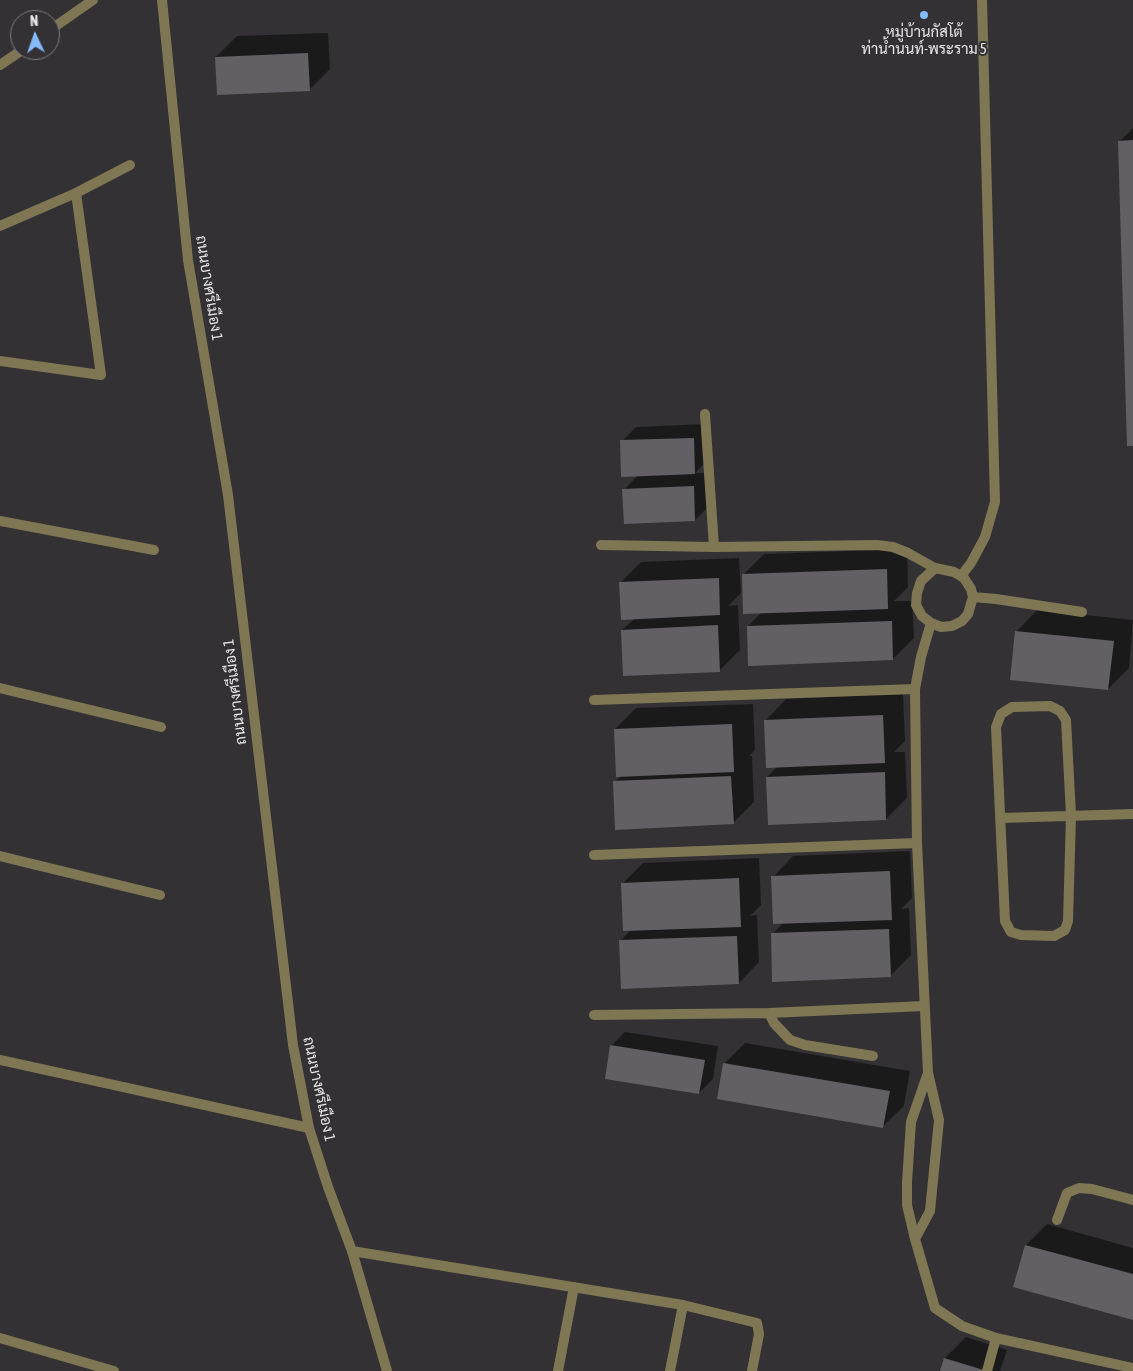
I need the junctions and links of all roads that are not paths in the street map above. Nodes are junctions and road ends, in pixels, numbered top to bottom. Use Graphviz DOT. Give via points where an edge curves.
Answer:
graph roads {
  1 [pos="93,0"];
  2 [pos="162,0"];
  3 [pos="982,0"];
  4 [pos="60,23"];
  5 [pos="130,165"];
  6 [pos="76,193"];
  7 [pos="0,226"];
  8 [pos="0,361"];
  9 [pos="705,414"];
  10 [pos="0,521"];
  11 [pos="601,545"];
  12 [pos="714,547"];
  13 [pos="154,550"];
  14 [pos="935,568"];
  15 [pos="961,576"];
  16 [pos="973,597"];
  17 [pos="1082,612"];
  18 [pos="930,623"];
  19 [pos="0,688"];
  20 [pos="915,689"];
  21 [pos="594,700"];
  22 [pos="161,727"];
  23 [pos="1133,814"];
  24 [pos="1070,816"];
  25 [pos="1001,818"];
  26 [pos="917,843"];
  27 [pos="594,855"];
  28 [pos="0,856"];
  29 [pos="160,895"];
  30 [pos="924,1006"];
  31 [pos="769,1013"];
  32 [pos="594,1015"];
  33 [pos="873,1056"];
  34 [pos="0,1060"];
  35 [pos="928,1072"];
  36 [pos="309,1128"];
  37 [pos="1133,1200"];
  38 [pos="1057,1220"];
  39 [pos="915,1239"];
  40 [pos="352,1250"];
  41 [pos="574,1287"];
  42 [pos="683,1305"];
  43 [pos="0,1338"];
  44 [pos="996,1338"];
  45 [pos="1133,1368"];
  46 [pos="114,1371"];
  47 [pos="387,1371"];
  48 [pos="558,1371"];
  49 [pos="670,1371"];
  50 [pos="752,1371"];
  51 [pos="987,1371"];
  1 -- 4 [label="street"];
  2 -- 36 [label="street, ถนนบางศรีเมือง 1" via="188,260 228,495 293,1045"];
  3 -- 15 [label="street" via="995,502 985,537"];
  5 -- 6 [label="street"];
  6 -- 7 [label="street"];
  6 -- 8 [label="street" via="101,375"];
  9 -- 12 [label="street"];
  10 -- 13 [label="street"];
  11 -- 12 [label="street"];
  12 -- 14 [label="street" via="876,545 893,547"];
  14 -- 15 [label="street"];
  14 -- 18 [label="street" via="921,581 917,592 916,605"];
  15 -- 16 [label="street"];
  16 -- 17 [label="street"];
  16 -- 18 [label="street" via="968,614 962,621 941,627"];
  18 -- 20 [label="street"];
  19 -- 22 [label="street"];
  20 -- 21 [label="street"];
  20 -- 26 [label="street"];
  23 -- 24 [label="street"];
  24 -- 25 [label="street"];
  24 -- 25 [label="street" via="1066,720 1060,710 1050,706 1012,706 1001,714 996,727"];
  24 -- 25 [label="street" via="1068,921 1065,930 1054,936 1011,932 1005,921"];
  26 -- 27 [label="street"];
  26 -- 30 [label="street"];
  28 -- 29 [label="street"];
  30 -- 31 [label="street"];
  30 -- 35 [label="street"];
  31 -- 32 [label="street"];
  31 -- 33 [label="street" via="774,1024 790,1040 805,1046"];
  34 -- 36 [label="street"];
  35 -- 39 [label="street" via="911,1122 907,1205"];
  35 -- 39 [label="street" via="939,1120 930,1211"];
  36 -- 40 [label="street, ถนนบางศรีเมือง 1"];
  37 -- 38 [label="street" via="1079,1188 1067,1193"];
  39 -- 44 [label="street" via="935,1308 962,1326"];
  40 -- 41 [label="street"];
  40 -- 47 [label="street, ถนนบางศรีเมือง 1"];
  41 -- 42 [label="street"];
  41 -- 48 [label="street"];
  42 -- 49 [label="street"];
  42 -- 50 [label="street" via="757,1323 759,1334"];
  43 -- 46 [label="street"];
  44 -- 45 [label="street"];
  44 -- 51 [label="street"];
}
